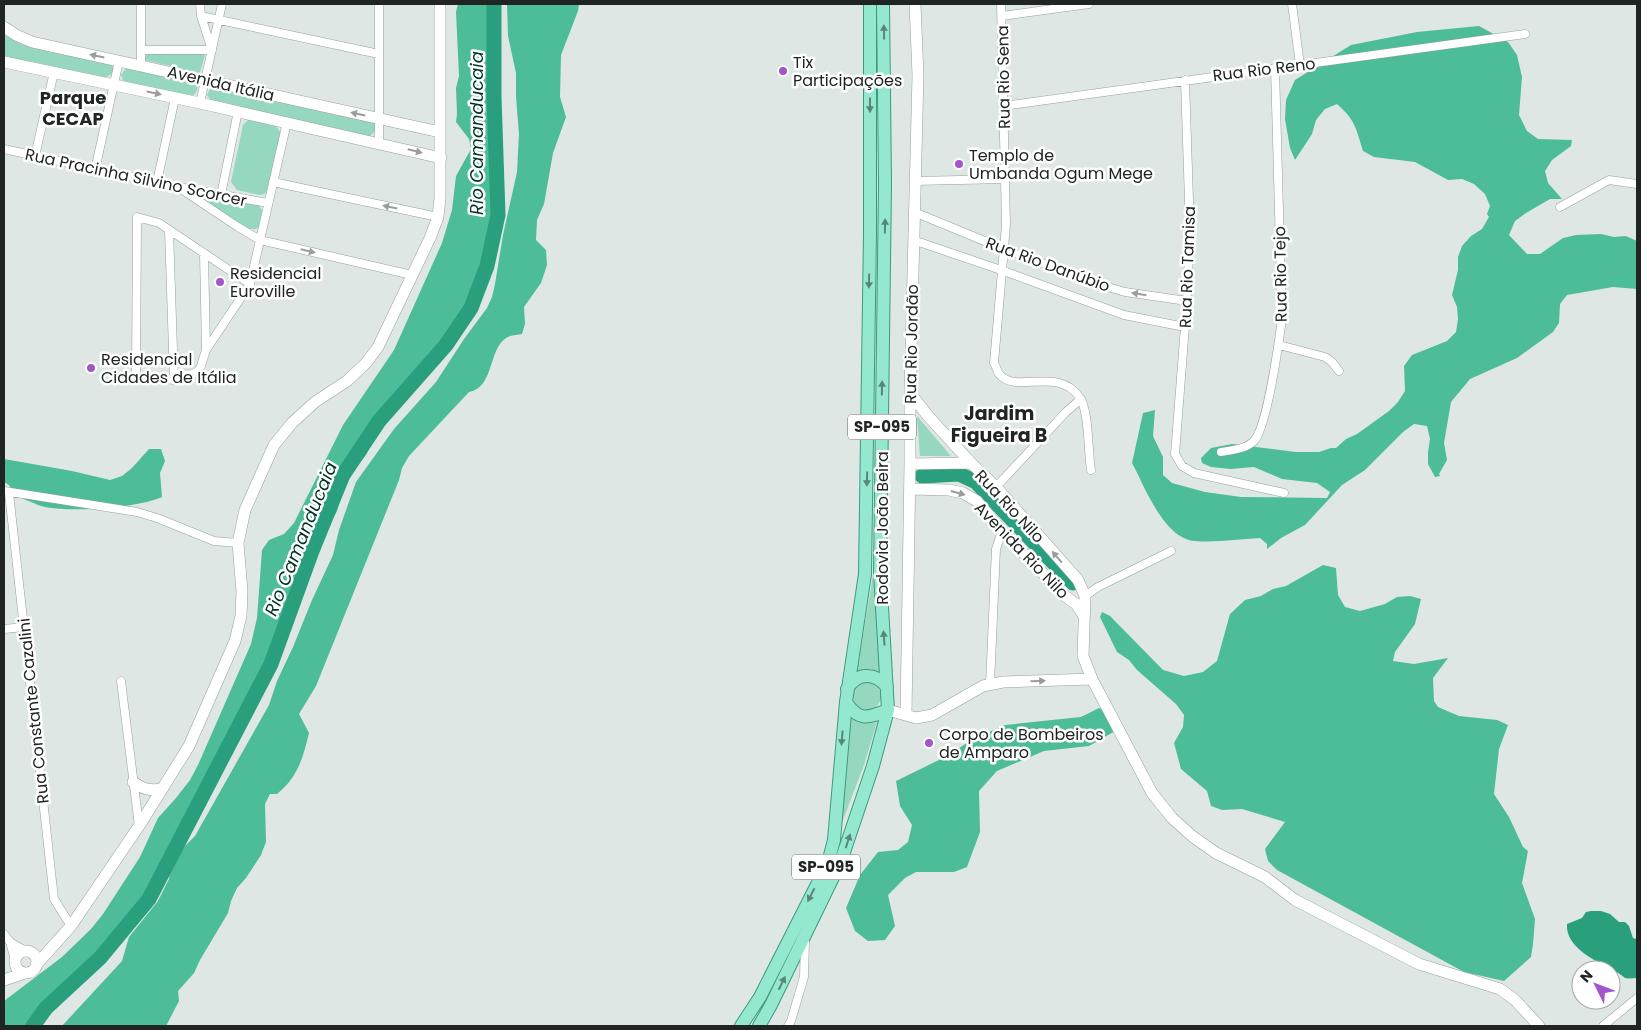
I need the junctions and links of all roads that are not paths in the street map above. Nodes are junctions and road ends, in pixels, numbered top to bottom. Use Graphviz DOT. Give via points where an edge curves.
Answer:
graph roads {
  1 [pos="141,4"];
  2 [pos="200,4"];
  3 [pos="222,4"];
  4 [pos="380,4"];
  5 [pos="440,4"];
  6 [pos="870,4"];
  7 [pos="883,4"];
  8 [pos="915,4"];
  9 [pos="1001,4"];
  10 [pos="1090,4"];
  11 [pos="1292,4"];
  12 [pos="200,16"];
  13 [pos="1002,16"];
  14 [pos="219,20"];
  15 [pos="4,27"];
  16 [pos="1525,34"];
  17 [pos="141,50"];
  18 [pos="212,50"];
  19 [pos="379,54"];
  20 [pos="119,61"];
  21 [pos="4,62"];
  22 [pos="1300,65"];
  23 [pos="141,66"];
  24 [pos="1275,68"];
  25 [pos="54,72"];
  26 [pos="205,80"];
  27 [pos="1185,80"];
  28 [pos="113,85"];
  29 [pos="175,98"];
  30 [pos="200,103"];
  31 [pos="1003,106"];
  32 [pos="238,111"];
  33 [pos="380,118"];
  34 [pos="287,122"];
  35 [pos="440,132"];
  36 [pos="379,143"];
  37 [pos="4,149"];
  38 [pos="35,156"];
  39 [pos="441,158"];
  40 [pos="95,170"];
  41 [pos="1005,180"];
  42 [pos="915,181"];
  43 [pos="157,182"];
  44 [pos="273,182"];
  45 [pos="1637,184"];
  46 [pos="178,186"];
  47 [pos="221,194"];
  48 [pos="268,204"];
  49 [pos="1560,207"];
  50 [pos="914,212"];
  51 [pos="438,218"];
  52 [pos="169,230"];
  53 [pos="260,240"];
  54 [pos="913,240"];
  55 [pos="1004,249"];
  56 [pos="204,254"];
  57 [pos="1001,270"];
  58 [pos="412,275"];
  59 [pos="250,284"];
  60 [pos="1187,301"];
  61 [pos="1185,327"];
  62 [pos="1279,345"];
  63 [pos="206,350"];
  64 [pos="1338,371"];
  65 [pos="174,375"];
  66 [pos="910,393"];
  67 [pos="1081,399"];
  68 [pos="1221,452"];
  69 [pos="910,464"];
  70 [pos="971,464"];
  71 [pos="1091,470"];
  72 [pos="996,487"];
  73 [pos="910,490"];
  74 [pos="6,492"];
  75 [pos="1284,493"];
  76 [pos="1002,531"];
  77 [pos="238,543"];
  78 [pos="1171,550"];
  79 [pos="1085,596"];
  80 [pos="1076,604"];
  81 [pos="1084,616"];
  82 [pos="24,626"];
  83 [pos="4,629"];
  84 [pos="1092,680"];
  85 [pos="121,681"];
  86 [pos="990,684"];
  87 [pos="888,687"];
  88 [pos="846,696"];
  89 [pos="888,710"];
  90 [pos="906,714"];
  91 [pos="133,782"];
  92 [pos="162,789"];
  93 [pos="139,826"];
  94 [pos="71,926"];
  95 [pos="806,933"];
  96 [pos="4,934"];
  97 [pos="10,942"];
  98 [pos="52,949"];
  99 [pos="29,952"];
  100 [pos="15,962"];
  101 [pos="36,965"];
  102 [pos="25,973"];
  103 [pos="4,975"];
  104 [pos="4,980"];
  105 [pos="1637,998"];
  106 [pos="741,1026"];
  107 [pos="759,1026"];
  108 [pos="788,1026"];
  109 [pos="1539,1026"];
  110 [pos="1603,1026"];
  1 -- 17 [label="street"];
  2 -- 12 [label="street"];
  3 -- 14 [label="street"];
  4 -- 19 [label="street"];
  5 -- 35 [label="street"];
  6 -- 88 [label="main road, Rodovia João Beira / SP-095, one-way" via="865,574"];
  87 -- 7 [label="main road, Rodovia João Beira / SP-095, one-way" via="880,573 885,184"];
  8 -- 42 [label="street, Rua Rio Jordão" via="918,75"];
  9 -- 13 [label="street, Rua Rio Sena"];
  10 -- 13 [label="street"];
  11 -- 22 [label="street"];
  12 -- 14 [label="street"];
  12 -- 18 [label="street"];
  13 -- 31 [label="street, Rua Rio Sena"];
  14 -- 18 [label="street"];
  14 -- 19 [label="street"];
  20 -- 15 [label="street, Avenida Itália, one-way" via="32,42"];
  16 -- 22 [label="street, Rua Rio Reno"];
  17 -- 18 [label="street"];
  17 -- 23 [label="street"];
  18 -- 26 [label="street"];
  19 -- 33 [label="street"];
  20 -- 23 [label="street, Avenida Itália"];
  20 -- 28 [label="street"];
  21 -- 25 [label="street, Avenida Itália"];
  22 -- 24 [label="street, Rua Rio Reno"];
  23 -- 26 [label="street, Avenida Itália"];
  24 -- 27 [label="street, Rua Rio Reno"];
  24 -- 62 [label="street, Rua Rio Tejo" via="1282,319"];
  25 -- 28 [label="street, Avenida Itália"];
  25 -- 38 [label="street"];
  26 -- 30 [label="street"];
  33 -- 26 [label="street, Avenida Itália, one-way"];
  27 -- 31 [label="street, Rua Rio Reno"];
  27 -- 60 [label="street, Rua Rio Tamisa" via="1190,231"];
  28 -- 29 [label="street, Avenida Itália, one-way"];
  28 -- 40 [label="street"];
  29 -- 30 [label="street, Avenida Itália"];
  29 -- 43 [label="street"];
  30 -- 32 [label="street, Avenida Itália"];
  31 -- 41 [label="street, Rua Rio Sena"];
  32 -- 34 [label="street, Avenida Itália"];
  32 -- 47 [label="street"];
  33 -- 35 [label="street, Avenida Itália"];
  33 -- 36 [label="street"];
  34 -- 36 [label="street, Avenida Itália"];
  34 -- 44 [label="street"];
  35 -- 39 [label="street"];
  36 -- 39 [label="street, Avenida Itália, one-way"];
  37 -- 38 [label="street, Rua Pracinha Silvino Scorcer"];
  38 -- 40 [label="street, Rua Pracinha Silvino Scorcer"];
  39 -- 51 [label="street"];
  40 -- 43 [label="street, Rua Pracinha Silvino Scorcer"];
  41 -- 42 [label="street"];
  41 -- 55 [label="street, Rua Rio Sena"];
  42 -- 50 [label="street, Rua Rio Jordão"];
  43 -- 46 [label="street, Rua Pracinha Silvino Scorcer"];
  44 -- 48 [label="street"];
  51 -- 44 [label="street, one-way"];
  45 -- 49 [label="street" via="1609,180"];
  46 -- 47 [label="street, Rua Pracinha Silvino Scorcer"];
  46 -- 53 [label="street"];
  47 -- 48 [label="street, Rua Pracinha Silvino Scorcer"];
  48 -- 53 [label="street"];
  50 -- 54 [label="street, Rua Rio Jordão"];
  50 -- 55 [label="street, Rua Rio Danúbio"];
  51 -- 58 [label="street"];
  52 -- 56 [label="street"];
  52 -- 65 [label="street"];
  52 -- 65 [label="street" via="159,223 137,217 136,376 174,380"];
  53 -- 58 [label="street, one-way"];
  53 -- 59 [label="street"];
  54 -- 57 [label="street, Rua Rio Danúbio"];
  54 -- 66 [label="street, Rua Rio Jordão"];
  55 -- 57 [label="street, Rua Rio Sena"];
  60 -- 55 [label="street, Rua Rio Danúbio, one-way" via="1117,290"];
  56 -- 59 [label="street"];
  56 -- 63 [label="street"];
  57 -- 61 [label="street, Rua Rio Danúbio" via="1124,315"];
  57 -- 67 [label="street, Rua Rio Sena" via="994,363 1000,374 1019,382 1048,380 1061,383"];
  58 -- 77 [label="street" via="378,346 366,363 347,381 315,402 274,445 245,510"];
  59 -- 63 [label="street"];
  60 -- 61 [label="street, Rua Rio Tamisa"];
  61 -- 75 [label="street, Rua Rio Tamisa" via="1175,454 1182,466 1194,473"];
  62 -- 64 [label="street" via="1325,357"];
  62 -- 68 [label="street, Rua Rio Tejo" via="1259,435 1253,443"];
  63 -- 65 [label="street" via="198,371"];
  66 -- 69 [label="street, Rua Rio Jordão"];
  66 -- 70 [label="street"];
  67 -- 71 [label="street"];
  67 -- 72 [label="street"];
  69 -- 70 [label="street, Rua Rio Nilo"];
  69 -- 73 [label="street, Rua Rio Jordão"];
  70 -- 72 [label="street, Rua Rio Nilo"];
  79 -- 72 [label="street, Rua Rio Nilo, one-way" via="1078,580"];
  73 -- 76 [label="street, Avenida Rio Nilo, one-way" via="963,493 977,501"];
  73 -- 90 [label="street, Rua Rio Jordão"];
  74 -- 77 [label="street" via="137,512 214,541"];
  74 -- 82 [label="street, Rua Constante Cazalini"];
  76 -- 80 [label="street, Avenida Rio Nilo"];
  76 -- 86 [label="street" via="996,549"];
  77 -- 92 [label="street" via="242,608 235,641 189,746"];
  78 -- 79 [label="street"];
  79 -- 80 [label="street"];
  79 -- 81 [label="street"];
  80 -- 81 [label="street, Avenida Rio Nilo"];
  81 -- 84 [label="street" via="1083,656"];
  82 -- 83 [label="street"];
  82 -- 94 [label="street, Rua Constante Cazalini" via="54,899"];
  86 -- 84 [label="street, one-way"];
  84 -- 109 [label="street" via="1152,793 1192,836 1216,853 1265,877 1295,900 1419,964 1500,989"];
  85 -- 91 [label="street"];
  86 -- 90 [label="street" via="932,715 916,718"];
  87 -- 88 [label="main road" via="875,676 866,675 850,684"];
  87 -- 89 [label="main road, Rodovia João Beira / SP-095"];
  88 -- 89 [label="main road" via="856,714 864,717"];
  88 -- 106 [label="main road, Rodovia João Beira / SP-095, one-way" via="834,840 828,863 760,997"];
  89 -- 90 [label="street"];
  95 -- 89 [label="main road, Rodovia João Beira / SP-095, one-way" via="842,860"];
  91 -- 92 [label="street" via="150,791"];
  91 -- 93 [label="street"];
  92 -- 93 [label="street"];
  93 -- 94 [label="street"];
  94 -- 98 [label="street"];
  107 -- 95 [label="main road, Rodovia João Beira / SP-095, one-way"];
  95 -- 108 [label="street" via="804,978"];
  96 -- 97 [label="street"];
  97 -- 99 [label="street"];
  97 -- 100 [label="street"];
  98 -- 99 [label="street"];
  98 -- 101 [label="street"];
  99 -- 100 [label="street" via="20,954"];
  99 -- 101 [label="street" via="36,958"];
  100 -- 102 [label="street" via="18,970"];
  100 -- 103 [label="street"];
  101 -- 102 [label="street"];
  102 -- 104 [label="street"];
  105 -- 110 [label="street"];
}
